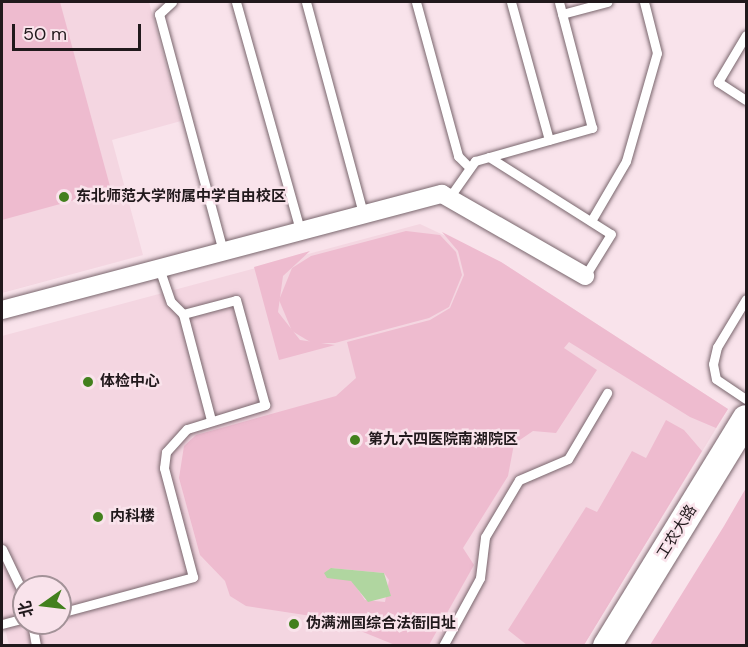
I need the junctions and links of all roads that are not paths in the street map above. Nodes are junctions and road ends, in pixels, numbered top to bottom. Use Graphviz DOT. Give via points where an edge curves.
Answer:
graph roads {
  1 [pos="172,2"];
  2 [pos="236,2"];
  3 [pos="306,2"];
  4 [pos="416,2"];
  5 [pos="511,2"];
  6 [pos="559,2"];
  7 [pos="607,2"];
  8 [pos="644,2"];
  9 [pos="562,14"];
  10 [pos="747,35"];
  11 [pos="747,100"];
  12 [pos="549,140"];
  13 [pos="489,157"];
  14 [pos="468,166"];
  15 [pos="450,195"];
  16 [pos="363,213"];
  17 [pos="591,221"];
  18 [pos="300,230"];
  19 [pos="223,251"];
  20 [pos="159,268"];
  21 [pos="585,276"];
  22 [pos="747,299"];
  23 [pos="2,310"];
  24 [pos="183,314"];
  25 [pos="607,393"];
  26 [pos="747,399"];
  27 [pos="747,419"];
  28 [pos="212,420"];
  29 [pos="747,450"];
  30 [pos="2,549"];
  31 [pos="14,575"];
  32 [pos="72,610"];
  33 [pos="443,645"];
  34 [pos="607,645"];
  35 [pos="628,645"];
  1 -- 19 [label="lane" via="159,14"];
  2 -- 18 [label="lane"];
  3 -- 16 [label="lane"];
  4 -- 14 [label="lane" via="458,156"];
  5 -- 12 [label="lane"];
  6 -- 9 [label="lane"];
  7 -- 9 [label="lane"];
  8 -- 17 [label="lane" via="657,53 626,161"];
  9 -- 12 [label="lane" via="592,128"];
  10 -- 11 [label="lane" via="718,82"];
  12 -- 13 [label="lane"];
  13 -- 14 [label="lane"];
  13 -- 17 [label="lane"];
  14 -- 15 [label="lane"];
  15 -- 16 [label="street" via="432,194"];
  15 -- 21 [label="street"];
  16 -- 18 [label="street"];
  17 -- 21 [label="lane" via="611,234"];
  18 -- 19 [label="street"];
  19 -- 20 [label="street"];
  20 -- 23 [label="street"];
  20 -- 24 [label="lane" via="171,302"];
  22 -- 26 [label="lane" via="717,347 713,364 716,379"];
  24 -- 28 [label="lane"];
  24 -- 28 [label="lane" via="236,300 265,405"];
  25 -- 33 [label="lane" via="568,459 519,480 485,537 480,578"];
  27 -- 34 [label="main road, 工农大路"];
  28 -- 32 [label="lane" via="187,429 166,452 164,468 193,577"];
  29 -- 35 [label="main road, 工农大路"];
  30 -- 31 [label="lane"];
}
